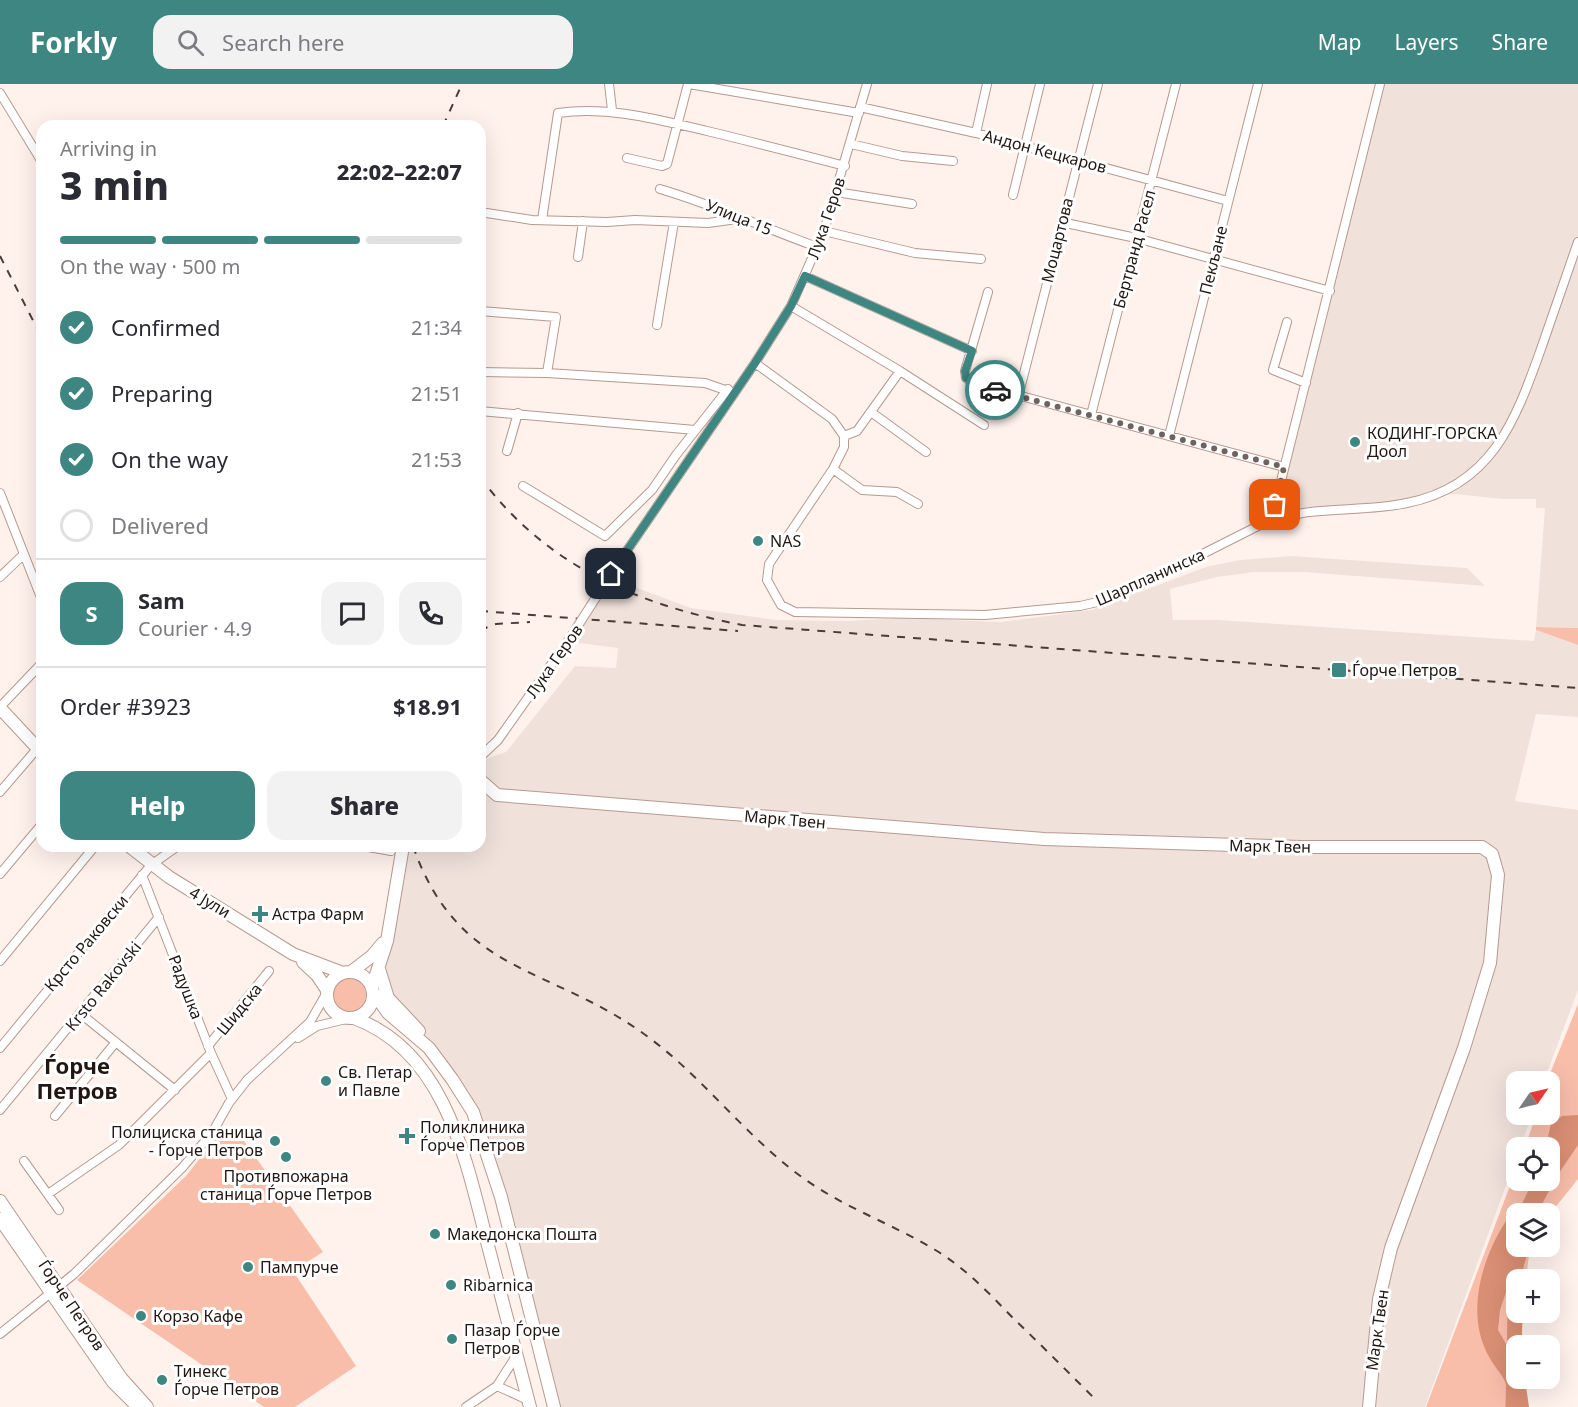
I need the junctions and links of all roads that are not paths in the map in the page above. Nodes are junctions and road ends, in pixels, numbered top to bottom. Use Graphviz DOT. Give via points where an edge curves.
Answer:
graph roads {
  1 [pos="609,84"];
  2 [pos="689,84"];
  3 [pos="867,84"];
  4 [pos="987,84"];
  5 [pos="1040,84"];
  6 [pos="1098,84"];
  7 [pos="1176,84"];
  8 [pos="1258,84"];
  9 [pos="1380,84"];
  10 [pos="0,93"];
  11 [pos="612,110"];
  12 [pos="860,110"];
  13 [pos="679,124"];
  14 [pos="976,132"];
  15 [pos="851,144"];
  16 [pos="1024,146"];
  17 [pos="36,152"];
  18 [pos="627,158"];
  19 [pos="1078,159"];
  20 [pos="953,161"];
  21 [pos="844,166"];
  22 [pos="1152,180"];
  23 [pos="660,189"];
  24 [pos="836,192"];
  25 [pos="1013,195"];
  26 [pos="1228,201"];
  27 [pos="912,204"];
  28 [pos="486,213"];
  29 [pos="737,219"];
  30 [pos="542,220"];
  31 [pos="583,221"];
  32 [pos="674,222"];
  33 [pos="1061,222"];
  34 [pos="824,231"];
  35 [pos="1136,238"];
  36 [pos="1578,242"];
  37 [pos="818,248"];
  38 [pos="578,257"];
  39 [pos="981,259"];
  40 [pos="1213,259"];
  41 [pos="805,276"];
  42 [pos="1330,291"];
  43 [pos="988,292"];
  44 [pos="791,306"];
  45 [pos="486,311"];
  46 [pos="1287,321"];
  47 [pos="657,325"];
  48 [pos="972,351"];
  49 [pos="755,363"];
  50 [pos="900,371"];
  51 [pos="486,372"];
  52 [pos="547,373"];
  53 [pos="1306,382"];
  54 [pos="731,392"];
  55 [pos="1018,397"];
  56 [pos="486,411"];
  57 [pos="871,412"];
  58 [pos="518,413"];
  59 [pos="1091,414"];
  60 [pos="984,425"];
  61 [pos="695,430"];
  62 [pos="844,436"];
  63 [pos="1169,436"];
  64 [pos="507,451"];
  65 [pos="926,453"];
  66 [pos="1284,467"];
  67 [pos="833,469"];
  68 [pos="523,486"];
  69 [pos="0,493"];
  70 [pos="918,504"];
  71 [pos="1260,525"];
  72 [pos="24,554"];
  73 [pos="0,577"];
  74 [pos="36,585"];
  75 [pos="36,669"];
  76 [pos="0,708"];
  77 [pos="36,744"];
  78 [pos="486,751"];
  79 [pos="36,752"];
  80 [pos="486,785"];
  81 [pos="0,792"];
  82 [pos="36,831"];
  83 [pos="90,852"];
  84 [pos="137,852"];
  85 [pos="169,852"];
  86 [pos="402,852"];
  87 [pos="151,865"];
  88 [pos="0,874"];
  89 [pos="142,875"];
  90 [pos="159,917"];
  91 [pos="390,928"];
  92 [pos="293,954"];
  93 [pos="0,961"];
  94 [pos="379,968"];
  95 [pos="269,971"];
  96 [pos="347,972"];
  97 [pos="372,990"];
  98 [pos="326,992"];
  99 [pos="81,1014"];
  100 [pos="350,1018"];
  101 [pos="116,1042"];
  102 [pos="287,1044"];
  103 [pos="0,1048"];
  104 [pos="429,1048"];
  105 [pos="209,1050"];
  106 [pos="175,1090"];
  107 [pos="232,1099"];
  108 [pos="0,1110"];
  109 [pos="55,1116"];
  110 [pos="24,1161"];
  111 [pos="48,1194"];
  112 [pos="0,1200"];
  113 [pos="59,1210"];
  114 [pos="0,1219"];
  115 [pos="56,1289"];
  116 [pos="0,1334"];
  117 [pos="516,1356"];
  118 [pos="497,1386"];
  119 [pos="529,1403"];
  120 [pos="138,1407"];
  121 [pos="147,1407"];
  122 [pos="466,1407"];
  123 [pos="554,1407"];
  124 [pos="1369,1407"];
  1 -- 11 [label="street"];
  2 -- 12 [label="street, Андон Кецкаров"];
  2 -- 13 [label="street"];
  3 -- 12 [label="street, Лука Геров"];
  4 -- 14 [label="street"];
  5 -- 16 [label="street"];
  6 -- 19 [label="street, Моцартова"];
  7 -- 22 [label="street, Бертранд Расел"];
  8 -- 26 [label="street, Пекљане"];
  9 -- 42 [label="street"];
  10 -- 17 [label="street"];
  11 -- 13 [label="street"];
  11 -- 30 [label="street" via="558,113"];
  12 -- 14 [label="street, Андон Кецкаров"];
  12 -- 15 [label="street, Лука Геров"];
  13 -- 18 [label="street" via="667,164"];
  13 -- 21 [label="street"];
  14 -- 16 [label="street, Андон Кецкаров"];
  15 -- 20 [label="street" via="902,156"];
  15 -- 21 [label="street, Лука Геров"];
  16 -- 19 [label="street, Андон Кецкаров"];
  16 -- 25 [label="street"];
  19 -- 22 [label="street, Андон Кецкаров"];
  19 -- 33 [label="street, Моцартова"];
  21 -- 24 [label="street, Лука Геров"];
  22 -- 26 [label="street, Андон Кецкаров"];
  22 -- 35 [label="street, Бертранд Расел"];
  23 -- 29 [label="street, Улица 15" via="706,203"];
  24 -- 27 [label="street"];
  24 -- 34 [label="street, Лука Геров"];
  26 -- 40 [label="street, Пекљане"];
  28 -- 30 [label="street"];
  29 -- 32 [label="street"];
  29 -- 37 [label="street, Улица 15"];
  30 -- 31 [label="street"];
  31 -- 32 [label="street"];
  31 -- 38 [label="street"];
  32 -- 47 [label="street"];
  33 -- 35 [label="street"];
  33 -- 55 [label="street, Моцартова"];
  34 -- 37 [label="street, Лука Геров"];
  34 -- 39 [label="street" via="915,253"];
  35 -- 40 [label="street"];
  35 -- 59 [label="street, Бертранд Расел"];
  36 -- 71 [label="street, Шарпланинска" via="1522,403 1497,448 1483,464 1451,487 1419,501 1310,510"];
  37 -- 41 [label="street, Лука Геров"];
  40 -- 42 [label="street"];
  40 -- 63 [label="street, Пекљане"];
  41 -- 44 [label="street, Лука Геров"];
  41 -- 48 [label="street"];
  42 -- 53 [label="street"];
  43 -- 48 [label="street"];
  44 -- 49 [label="street, Лука Геров"];
  44 -- 50 [label="street"];
  45 -- 52 [label="street" via="556,317"];
  46 -- 53 [label="street" via="1273,370"];
  48 -- 55 [label="street" via="966,378"];
  49 -- 54 [label="street, Лука Геров"];
  49 -- 62 [label="street" via="832,419"];
  50 -- 57 [label="street"];
  50 -- 60 [label="street"];
  51 -- 52 [label="street"];
  52 -- 54 [label="street" via="705,383"];
  53 -- 66 [label="street"];
  54 -- 61 [label="street"];
  54 -- 78 [label="street, Лука Геров, bridge" via="570,638"];
  55 -- 59 [label="street"];
  56 -- 58 [label="street"];
  57 -- 62 [label="street" via="857,431"];
  57 -- 65 [label="street"];
  58 -- 61 [label="street"];
  58 -- 64 [label="street"];
  59 -- 63 [label="street"];
  61 -- 68 [label="street" via="652,489 604,536"];
  62 -- 67 [label="street, Шарпланинска" via="844,447"];
  63 -- 66 [label="street"];
  66 -- 71 [label="street" via="1275,505"];
  67 -- 70 [label="street" via="862,490 897,492"];
  67 -- 71 [label="street, Шарпланинска" via="769,564 766,580 774,595 781,605 795,612 985,615 1080,606 1133,588"];
  69 -- 72 [label="street"];
  72 -- 73 [label="street"];
  72 -- 74 [label="street"];
  75 -- 76 [label="street"];
  76 -- 77 [label="street"];
  79 -- 81 [label="street"];
  80 -- 124 [label="street, Марк Твен" via="497,795 1044,839 1300,847 1482,847 1496,862 1498,875 1490,963 1464,1048 1391,1248 1379,1299"];
  82 -- 88 [label="street"];
  83 -- 93 [label="street"];
  84 -- 87 [label="street, 4 Јули"];
  85 -- 87 [label="street, Крсто Раковски"];
  86 -- 91 [label="street"];
  87 -- 89 [label="street, Крсто Раковски"];
  87 -- 92 [label="street, 4 Јули"];
  89 -- 90 [label="street, Радушка"];
  89 -- 103 [label="street, Крсто Раковски"];
  90 -- 99 [label="street, Krsto Rakovski"];
  90 -- 105 [label="street, Радушка"];
  91 -- 94 [label="street"];
  91 -- 96 [label="street" via="379,949"];
  92 -- 96 [label="street, 4 Јули"];
  92 -- 98 [label="street, 4 Јули" via="315,972"];
  94 -- 97 [label="street"];
  94 -- 104 [label="street" via="388,998 418,1029"];
  95 -- 105 [label="street, Шидска"];
  96 -- 97 [label="street" via="363,976"];
  96 -- 98 [label="street" via="333,979"];
  97 -- 100 [label="street" via="369,1009"];
  97 -- 104 [label="street" via="388,1013"];
  98 -- 100 [label="street" via="330,1009"];
  98 -- 102 [label="street" via="314,1017"];
  99 -- 101 [label="street"];
  99 -- 108 [label="street, Krsto Rakovski"];
  100 -- 102 [label="street" via="317,1026"];
  100 -- 117 [label="street" via="379,1028 396,1040 424,1074 448,1115 468,1169"];
  101 -- 106 [label="street"];
  101 -- 109 [label="street"];
  102 -- 107 [label="street" via="246,1080"];
  104 -- 123 [label="street" via="465,1099 486,1147"];
  105 -- 106 [label="street, Шидска"];
  105 -- 107 [label="street, Радушка"];
  106 -- 111 [label="street, Шидска" via="119,1145"];
  107 -- 115 [label="street" via="212,1133 182,1168"];
  110 -- 111 [label="street"];
  111 -- 113 [label="street"];
  112 -- 115 [label="street, Ѓорче Петров"];
  114 -- 115 [label="street, Ѓорче Петров"];
  115 -- 116 [label="street"];
  115 -- 120 [label="street, Ѓорче Петров" via="113,1382"];
  115 -- 121 [label="street, Ѓорче Петров"];
  117 -- 118 [label="street"];
  117 -- 119 [label="street"];
  118 -- 119 [label="street"];
  118 -- 122 [label="street"];
}
